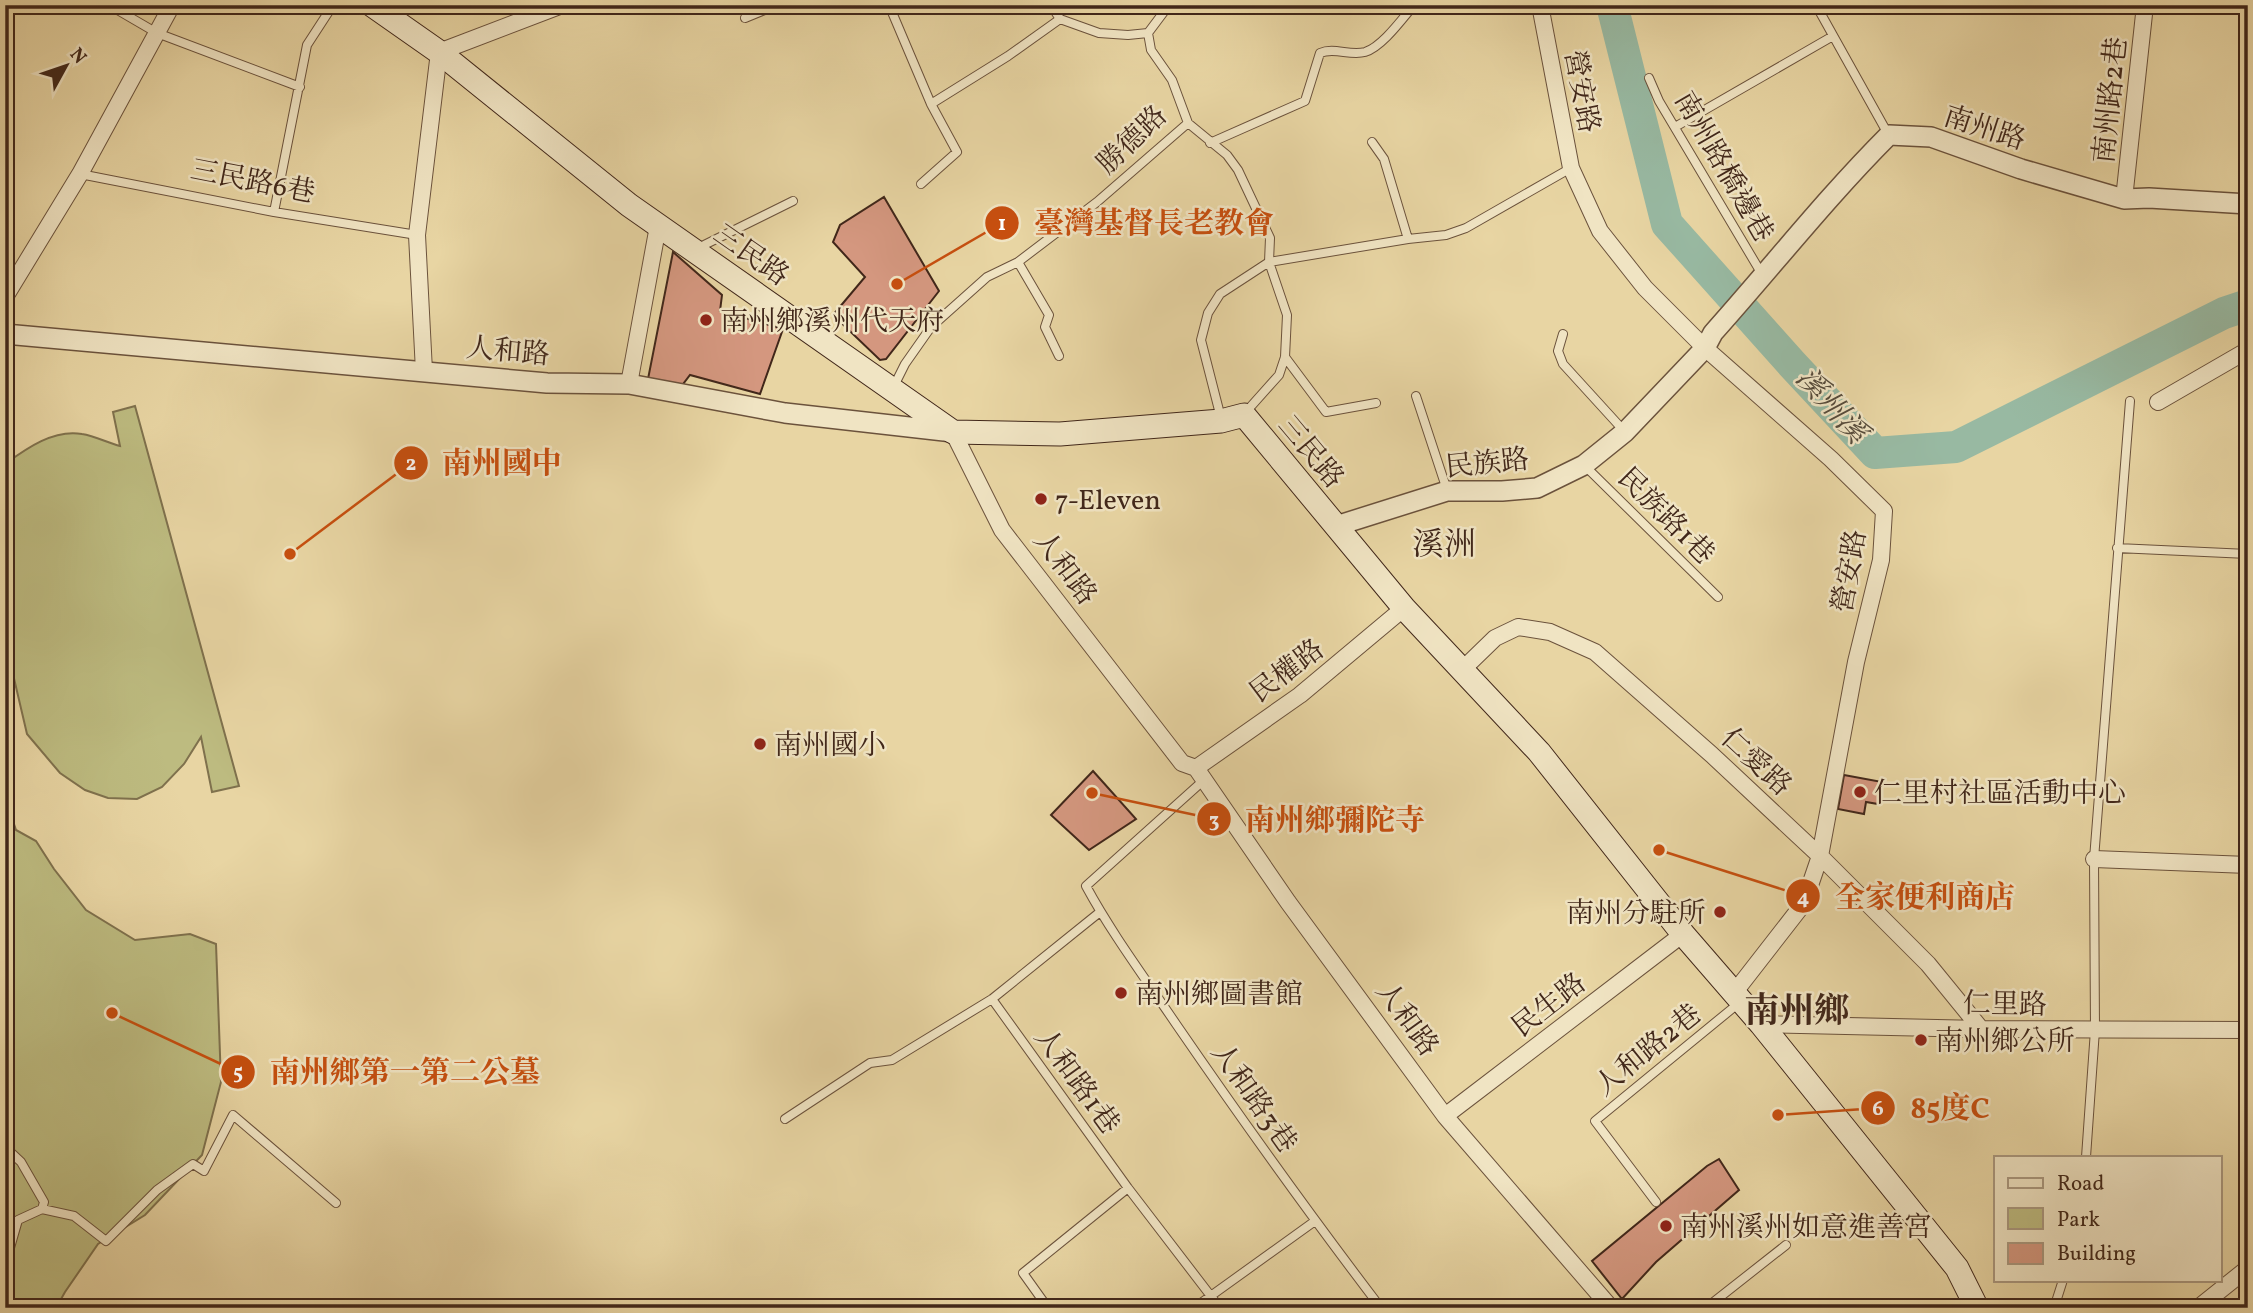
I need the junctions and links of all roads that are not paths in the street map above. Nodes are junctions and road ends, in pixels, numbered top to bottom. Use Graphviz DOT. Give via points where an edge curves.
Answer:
graph roads {
  1 [pos="109,5"];
  2 [pos="172,5"];
  3 [pos="333,5"];
  4 [pos="372,5"];
  5 [pos="562,5"];
  6 [pos="777,5"];
  7 [pos="889,5"];
  8 [pos="1051,5"];
  9 [pos="1169,5"];
  10 [pos="1414,5"];
  11 [pos="1540,5"];
  12 [pos="1816,5"];
  13 [pos="2145,5"];
  14 [pos="746,18"];
  15 [pos="1060,19"];
  16 [pos="157,33"];
  17 [pos="1148,33"];
  18 [pos="1833,36"];
  19 [pos="439,52"];
  20 [pos="1649,78"];
  21 [pos="300,87"];
  22 [pos="931,104"];
  23 [pos="1188,123"];
  24 [pos="1675,127"];
  25 [pos="1889,135"];
  26 [pos="1372,142"];
  27 [pos="1210,143"];
  28 [pos="1571,168"];
  29 [pos="80,174"];
  30 [pos="921,184"];
  31 [pos="2124,199"];
  32 [pos="793,201"];
  33 [pos="2248,204"];
  34 [pos="274,212"];
  35 [pos="658,226"];
  36 [pos="417,235"];
  37 [pos="1408,239"];
  38 [pos="693,250"];
  39 [pos="1018,262"];
  40 [pos="1269,262"];
  41 [pos="1763,276"];
  42 [pos="5,297"];
  43 [pos="5,334"];
  44 [pos="1563,334"];
  45 [pos="1709,340"];
  46 [pos="2248,350"];
  47 [pos="1059,356"];
  48 [pos="1285,357"];
  49 [pos="424,371"];
  50 [pos="629,384"];
  51 [pos="893,389"];
  52 [pos="1416,396"];
  53 [pos="2130,401"];
  54 [pos="2158,402"];
  55 [pos="1376,403"];
  56 [pos="1232,418"];
  57 [pos="953,432"];
  58 [pos="1625,432"];
  59 [pos="1584,465"];
  60 [pos="1447,491"];
  61 [pos="1336,526"];
  62 [pos="2118,548"];
  63 [pos="2248,554"];
  64 [pos="1717,597"];
  65 [pos="1404,608"];
  66 [pos="1461,671"];
  67 [pos="1200,774"];
  68 [pos="1821,856"];
  69 [pos="2094,859"];
  70 [pos="2248,865"];
  71 [pos="1100,912"];
  72 [pos="1683,934"];
  73 [pos="1737,997"];
  74 [pos="992,999"];
  75 [pos="1761,1024"];
  76 [pos="1981,1029"];
  77 [pos="2095,1030"];
  78 [pos="2248,1030"];
  79 [pos="1445,1116"];
  80 [pos="785,1119"];
  81 [pos="5,1147"];
  82 [pos="2086,1156"];
  83 [pos="1128,1188"];
  84 [pos="1656,1202"];
  85 [pos="336,1203"];
  86 [pos="42,1209"];
  87 [pos="1315,1220"];
  88 [pos="1786,1245"];
  89 [pos="5,1265"];
  90 [pos="2248,1268"];
  91 [pos="2062,1282"];
  92 [pos="1211,1295"];
  93 [pos="1048,1308"];
  94 [pos="1194,1308"];
  95 [pos="1220,1308"];
  96 [pos="1381,1308"];
  97 [pos="1611,1308"];
  98 [pos="1706,1308"];
  99 [pos="1977,1308"];
  100 [pos="2054,1308"];
  101 [pos="2198,1308"];
  1 -- 16 [label="lane"];
  2 -- 16 [label="street"];
  3 -- 21 [label="lane" via="307,45"];
  4 -- 19 [label="main road, 三民路"];
  5 -- 19 [label="street"];
  6 -- 14 [label="lane"];
  7 -- 22 [label="lane"];
  8 -- 15 [label="lane"];
  9 -- 17 [label="lane"];
  10 -- 27 [label="lane" via="1387,36 1364,52 1320,53 1305,101"];
  11 -- 28 [label="street, 營安路"];
  12 -- 18 [label="lane"];
  13 -- 31 [label="street, 南州路2巷"];
  15 -- 17 [label="lane" via="1099,33"];
  15 -- 22 [label="lane"];
  16 -- 21 [label="lane"];
  16 -- 29 [label="street"];
  17 -- 23 [label="lane, 勝德路" via="1151,50 1172,80"];
  18 -- 24 [label="lane"];
  18 -- 25 [label="lane"];
  19 -- 35 [label="main road, 三民路"];
  19 -- 36 [label="street"];
  20 -- 24 [label="lane, 南州路橋邊巷"];
  21 -- 34 [label="lane"];
  22 -- 30 [label="lane" via="957,152"];
  23 -- 27 [label="lane"];
  23 -- 39 [label="lane, 勝德路" via="1097,202"];
  24 -- 41 [label="lane, 南州路橋邊巷"];
  25 -- 31 [label="street, 南州路" via="1931,137"];
  25 -- 41 [label="street" via="1844,180"];
  26 -- 37 [label="lane" via="1384,159"];
  27 -- 40 [label="lane" via="1238,170 1269,237"];
  28 -- 37 [label="lane" via="1466,228"];
  28 -- 45 [label="street, 營安路" via="1600,231 1645,288"];
  29 -- 34 [label="lane, 三民路6巷"];
  29 -- 42 [label="street"];
  31 -- 33 [label="street, 南州路"];
  32 -- 38 [label="lane"];
  34 -- 36 [label="lane, 三民路6巷"];
  35 -- 38 [label="main road, 三民路"];
  35 -- 50 [label="street"];
  36 -- 49 [label="street"];
  37 -- 40 [label="lane"];
  38 -- 51 [label="main road, 三民路"];
  39 -- 47 [label="lane" via="1049,314 1045,327"];
  39 -- 51 [label="lane, 勝德路" via="988,277 930,327"];
  40 -- 48 [label="lane" via="1287,315"];
  40 -- 56 [label="lane" via="1220,294 1200,340"];
  41 -- 45 [label="street, 民族路"];
  43 -- 49 [label="street, 人和路"];
  44 -- 58 [label="lane" via="1558,351 1563,364"];
  45 -- 58 [label="street, 民族路"];
  45 -- 68 [label="street, 營安路" via="1884,511 1881,560 1856,662"];
  46 -- 54 [label="street"];
  48 -- 55 [label="lane" via="1326,412"];
  48 -- 56 [label="lane" via="1279,375"];
  49 -- 50 [label="street, 人和路" via="547,383"];
  50 -- 57 [label="street, 人和路" via="785,413"];
  51 -- 57 [label="main road, 三民路"];
  52 -- 60 [label="lane"];
  53 -- 62 [label="lane"];
  56 -- 57 [label="main road" via="1059,434"];
  56 -- 61 [label="main road, 三民路"];
  57 -- 67 [label="street, 人和路" via="1002,530 1182,763"];
  58 -- 59 [label="street, 民族路"];
  59 -- 60 [label="street, 民族路" via="1537,488"];
  59 -- 64 [label="lane, 民族路1巷"];
  60 -- 61 [label="street, 民族路"];
  61 -- 65 [label="main road, 三民路"];
  62 -- 63 [label="lane"];
  62 -- 69 [label="lane"];
  65 -- 66 [label="main road, 三民路"];
  65 -- 67 [label="street, 民權路"];
  66 -- 68 [label="street, 仁愛路" via="1494,638 1518,627 1550,632 1595,652"];
  66 -- 72 [label="main road, 三民路" via="1539,752"];
  67 -- 71 [label="lane, 人和路3巷" via="1086,886"];
  67 -- 79 [label="street, 人和路"];
  68 -- 73 [label="street, 營安路" via="1804,904"];
  68 -- 76 [label="street, 仁愛路" via="1928,964"];
  69 -- 70 [label="street"];
  69 -- 77 [label="lane"];
  71 -- 74 [label="lane"];
  71 -- 87 [label="lane, 人和路3巷"];
  72 -- 73 [label="main road, 三民路"];
  72 -- 79 [label="street, 民生路"];
  73 -- 75 [label="main road, 三民路"];
  73 -- 84 [label="lane, 人和路2巷" via="1595,1121"];
  74 -- 80 [label="lane" via="892,1060 870,1063"];
  74 -- 83 [label="lane, 人和路1巷"];
  75 -- 76 [label="street, 仁里路"];
  75 -- 99 [label="main road, 三民路" via="1957,1268"];
  76 -- 77 [label="street, 仁里路"];
  77 -- 78 [label="street, 仁里路"];
  77 -- 82 [label="lane"];
  79 -- 97 [label="street, 人和路"];
  81 -- 86 [label="lane" via="21,1162 44,1202"];
  83 -- 92 [label="lane, 人和路1巷"];
  83 -- 93 [label="lane" via="1023,1273"];
  85 -- 86 [label="lane" via="233,1115 204,1171 193,1164 158,1190 106,1241 74,1216"];
  86 -- 89 [label="lane" via="19,1220"];
  87 -- 92 [label="lane"];
  87 -- 96 [label="lane"];
  88 -- 98 [label="lane"];
  90 -- 101 [label="street"];
  91 -- 100 [label="lane"];
  92 -- 94 [label="lane"];
  92 -- 95 [label="lane, 人和路1巷"];
}
